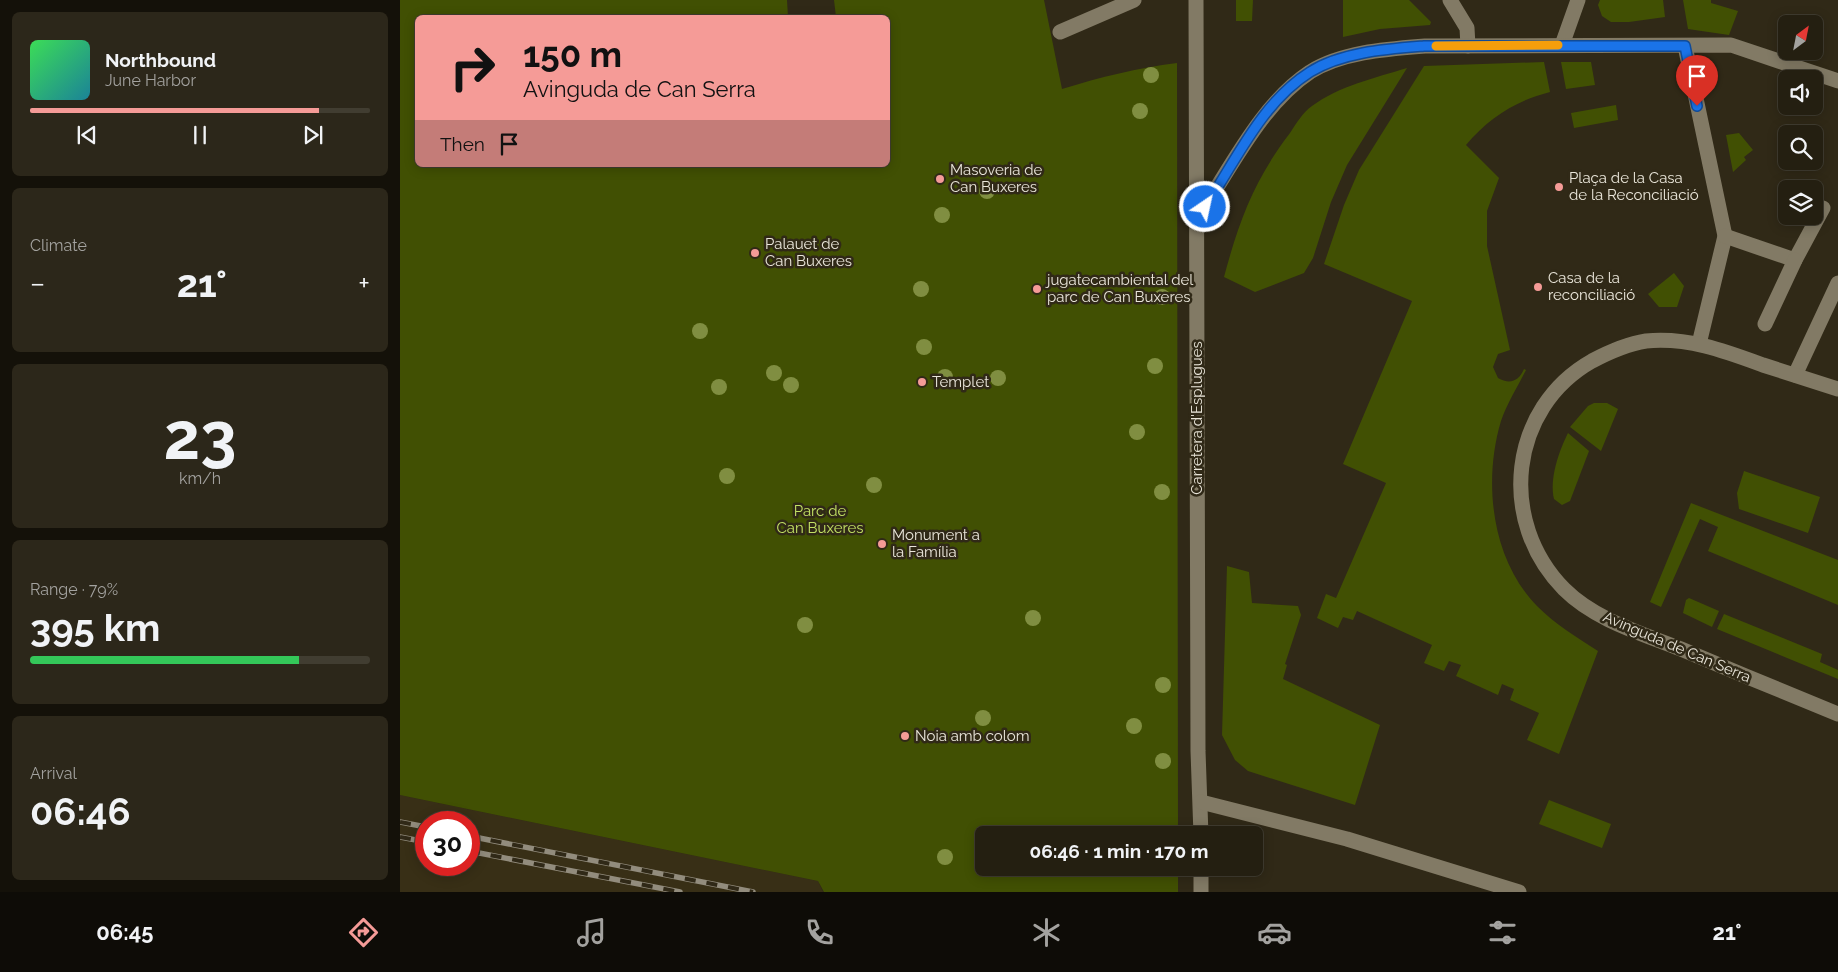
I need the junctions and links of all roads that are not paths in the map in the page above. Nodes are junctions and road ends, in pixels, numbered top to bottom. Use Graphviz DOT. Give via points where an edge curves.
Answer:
graph roads {
  1 [pos="1134,0"];
  2 [pos="1196,0"];
  3 [pos="1450,0"];
  4 [pos="1578,0"];
  5 [pos="1060,32"];
  6 [pos="1562,45"];
  7 [pos="1468,46"];
  8 [pos="1685,46"];
  9 [pos="1838,80"];
  10 [pos="1196,220"];
  11 [pos="1814,225"];
  12 [pos="1725,236"];
  13 [pos="1795,260"];
  14 [pos="1838,283"];
  15 [pos="1765,324"];
  16 [pos="1699,344"];
  17 [pos="1795,375"];
  18 [pos="1838,389"];
  19 [pos="1838,714"];
  20 [pos="1201,802"];
  21 [pos="1201,826"];
  22 [pos="1201,876"];
  23 [pos="1201,892"];
  24 [pos="1520,892"];
  1 -- 5 [label="street"];
  2 -- 10 [label="street, Carretera d'Esplugues"];
  3 -- 7 [label="street" via="1468,28"];
  4 -- 6 [label="street"];
  6 -- 7 [label="street"];
  6 -- 8 [label="street"];
  7 -- 10 [label="street" via="1384,50 1347,58 1310,72 1268,110"];
  8 -- 9 [label="street" via="1731,45"];
  8 -- 12 [label="street"];
  10 -- 20 [label="street, Carretera d'Esplugues"];
  11 -- 13 [label="street"];
  12 -- 13 [label="street"];
  12 -- 16 [label="street"];
  13 -- 15 [label="street"];
  14 -- 17 [label="street"];
  16 -- 17 [label="street, Avinguda de Can Serra"];
  16 -- 19 [label="street, Avinguda de Can Serra" via="1674,340 1645,341 1626,346 1586,364 1556,389 1538,413 1523,452 1521,491 1526,524 1554,578 1596,612"];
  17 -- 18 [label="street, Avinguda de Can Serra"];
  20 -- 21 [label="street, Carretera d'Esplugues"];
  20 -- 24 [label="street" via="1347,840"];
  22 -- 23 [label="street"];
}
